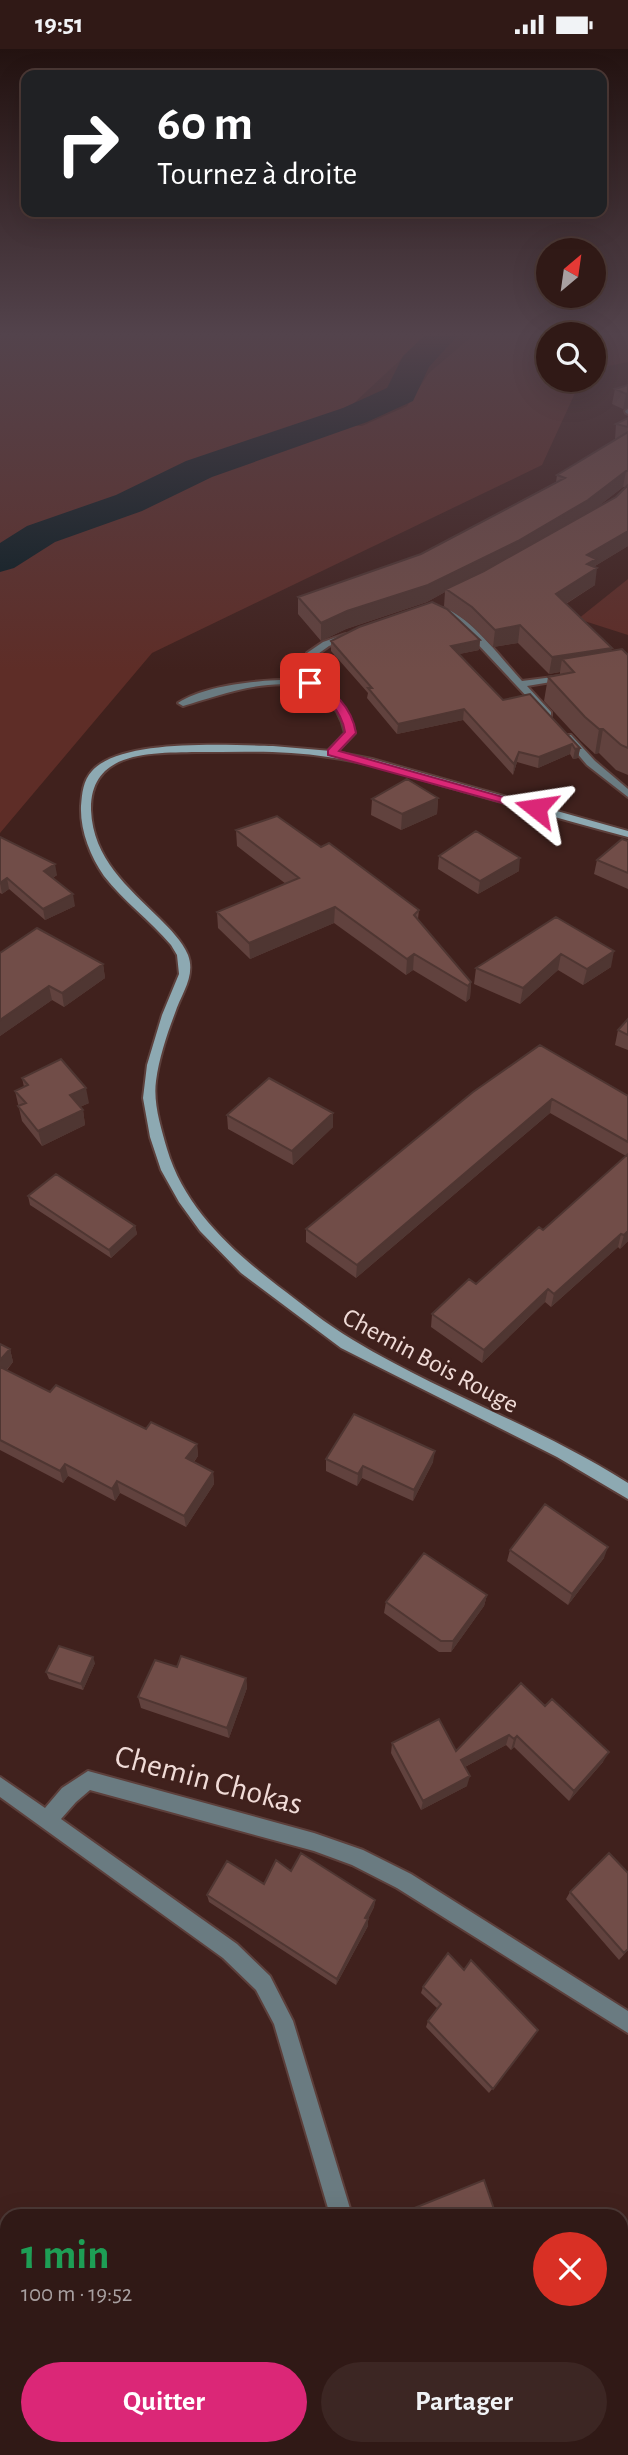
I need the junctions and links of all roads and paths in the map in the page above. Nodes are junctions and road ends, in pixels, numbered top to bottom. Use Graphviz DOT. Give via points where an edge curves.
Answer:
graph roads {
  1 [pos="437,603"];
  2 [pos="360,631"];
  3 [pos="572,675"];
  4 [pos="310,683"];
  5 [pos="522,684"];
  6 [pos="183,702"];
  7 [pos="332,753"];
  8 [pos="628,794"];
  9 [pos="628,834"];
  10 [pos="628,1492"];
  11 [pos="0,1786"];
  12 [pos="47,1821"];
  13 [pos="628,2023"];
  14 [pos="339,2209"];
  1 -- 5 [label="street" via="461,621"];
  2 -- 4 [label="street" via="310,655"];
  3 -- 5 [label="street"];
  4 -- 6 [label="street" via="234,685"];
  4 -- 7 [label="street" via="334,698 348,720 350,733"];
  5 -- 8 [label="street" via="591,763"];
  7 -- 9 [label="street, Chemin Bois Rouge"];
  7 -- 10 [label="street, Chemin Bois Rouge" via="286,748 153,751 109,762 87,786 88,833 106,871 182,952 185,967 169,1009 149,1090 158,1145 170,1179 242,1266 329,1333 548,1445"];
  11 -- 12 [label="street"];
  12 -- 13 [label="street, Chemin Chokas" via="88,1780 314,1842 404,1881"];
  12 -- 14 [label="street" via="230,1951 263,1983 283,2021"];
}
